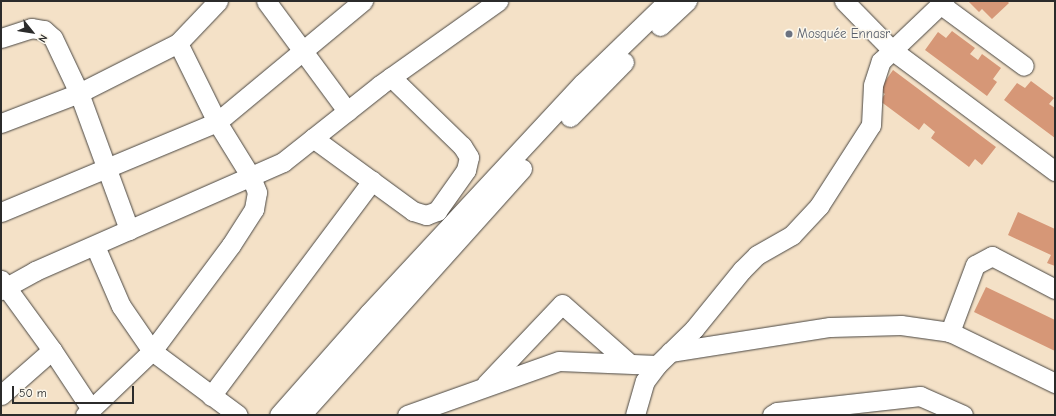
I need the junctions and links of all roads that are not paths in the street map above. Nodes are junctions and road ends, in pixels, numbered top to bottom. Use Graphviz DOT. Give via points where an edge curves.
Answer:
graph roads {
  1 [pos="218,1"];
  2 [pos="266,1"];
  3 [pos="363,1"];
  4 [pos="498,1"];
  5 [pos="668,1"];
  6 [pos="688,1"];
  7 [pos="844,1"];
  8 [pos="942,3"];
  9 [pos="1,38"];
  10 [pos="178,43"];
  11 [pos="304,49"];
  12 [pos="892,50"];
  13 [pos="1024,66"];
  14 [pos="391,77"];
  15 [pos="79,93"];
  16 [pos="348,111"];
  17 [pos="217,122"];
  18 [pos="1,123"];
  19 [pos="313,138"];
  20 [pos="106,168"];
  21 [pos="1055,172"];
  22 [pos="251,177"];
  23 [pos="372,181"];
  24 [pos="1,212"];
  25 [pos="129,230"];
  26 [pos="95,246"];
  27 [pos="3,285"];
  28 [pos="1055,289"];
  29 [pos="950,332"];
  30 [pos="52,350"];
  31 [pos="152,351"];
  32 [pos="663,359"];
  33 [pos="629,363"];
  34 [pos="1055,383"];
  35 [pos="483,387"];
  36 [pos="1,395"];
  37 [pos="211,396"];
  38 [pos="88,412"];
  39 [pos="238,415"];
  40 [pos="279,415"];
  41 [pos="301,415"];
  42 [pos="407,415"];
  43 [pos="636,415"];
  44 [pos="772,415"];
  45 [pos="963,415"];
  1 -- 10 [label="street"];
  2 -- 11 [label="street"];
  3 -- 11 [label="street"];
  4 -- 14 [label="street"];
  5 -- 40 [label="street" via="584,83 369,313"];
  6 -- 41 [label="street" via="585,100"];
  7 -- 12 [label="street"];
  8 -- 12 [label="street"];
  8 -- 13 [label="street"];
  9 -- 15 [label="street" via="31,28 44,30 53,38"];
  10 -- 15 [label="street"];
  10 -- 17 [label="street"];
  11 -- 16 [label="street"];
  11 -- 17 [label="street"];
  12 -- 21 [label="street"];
  12 -- 32 [label="street" via="875,74 871,125 819,206 792,235 757,255 694,329"];
  14 -- 16 [label="street"];
  14 -- 23 [label="street" via="462,146 469,157 466,170 436,211 426,215 413,211"];
  15 -- 18 [label="street"];
  15 -- 20 [label="street"];
  16 -- 19 [label="street"];
  17 -- 20 [label="street"];
  17 -- 22 [label="street"];
  19 -- 22 [label="street" via="283,162"];
  19 -- 23 [label="street"];
  20 -- 24 [label="street"];
  20 -- 25 [label="street"];
  22 -- 25 [label="street"];
  22 -- 31 [label="street" via="257,192 254,209 231,245"];
  23 -- 37 [label="street"];
  25 -- 26 [label="street"];
  26 -- 27 [label="street"];
  26 -- 31 [label="street" via="121,306"];
  27 -- 30 [label="street"];
  28 -- 29 [label="street" via="992,256 975,265"];
  29 -- 32 [label="street" via="901,325 830,327"];
  29 -- 34 [label="street"];
  30 -- 36 [label="street"];
  30 -- 38 [label="street"];
  31 -- 37 [label="street"];
  31 -- 38 [label="street"];
  32 -- 33 [label="street"];
  32 -- 43 [label="street" via="645,381"];
  33 -- 35 [label="street" via="559,361"];
  33 -- 35 [label="street" via="562,304"];
  35 -- 42 [label="street"];
  37 -- 39 [label="street"];
  44 -- 45 [label="street" via="777,412 920,396"];
}
